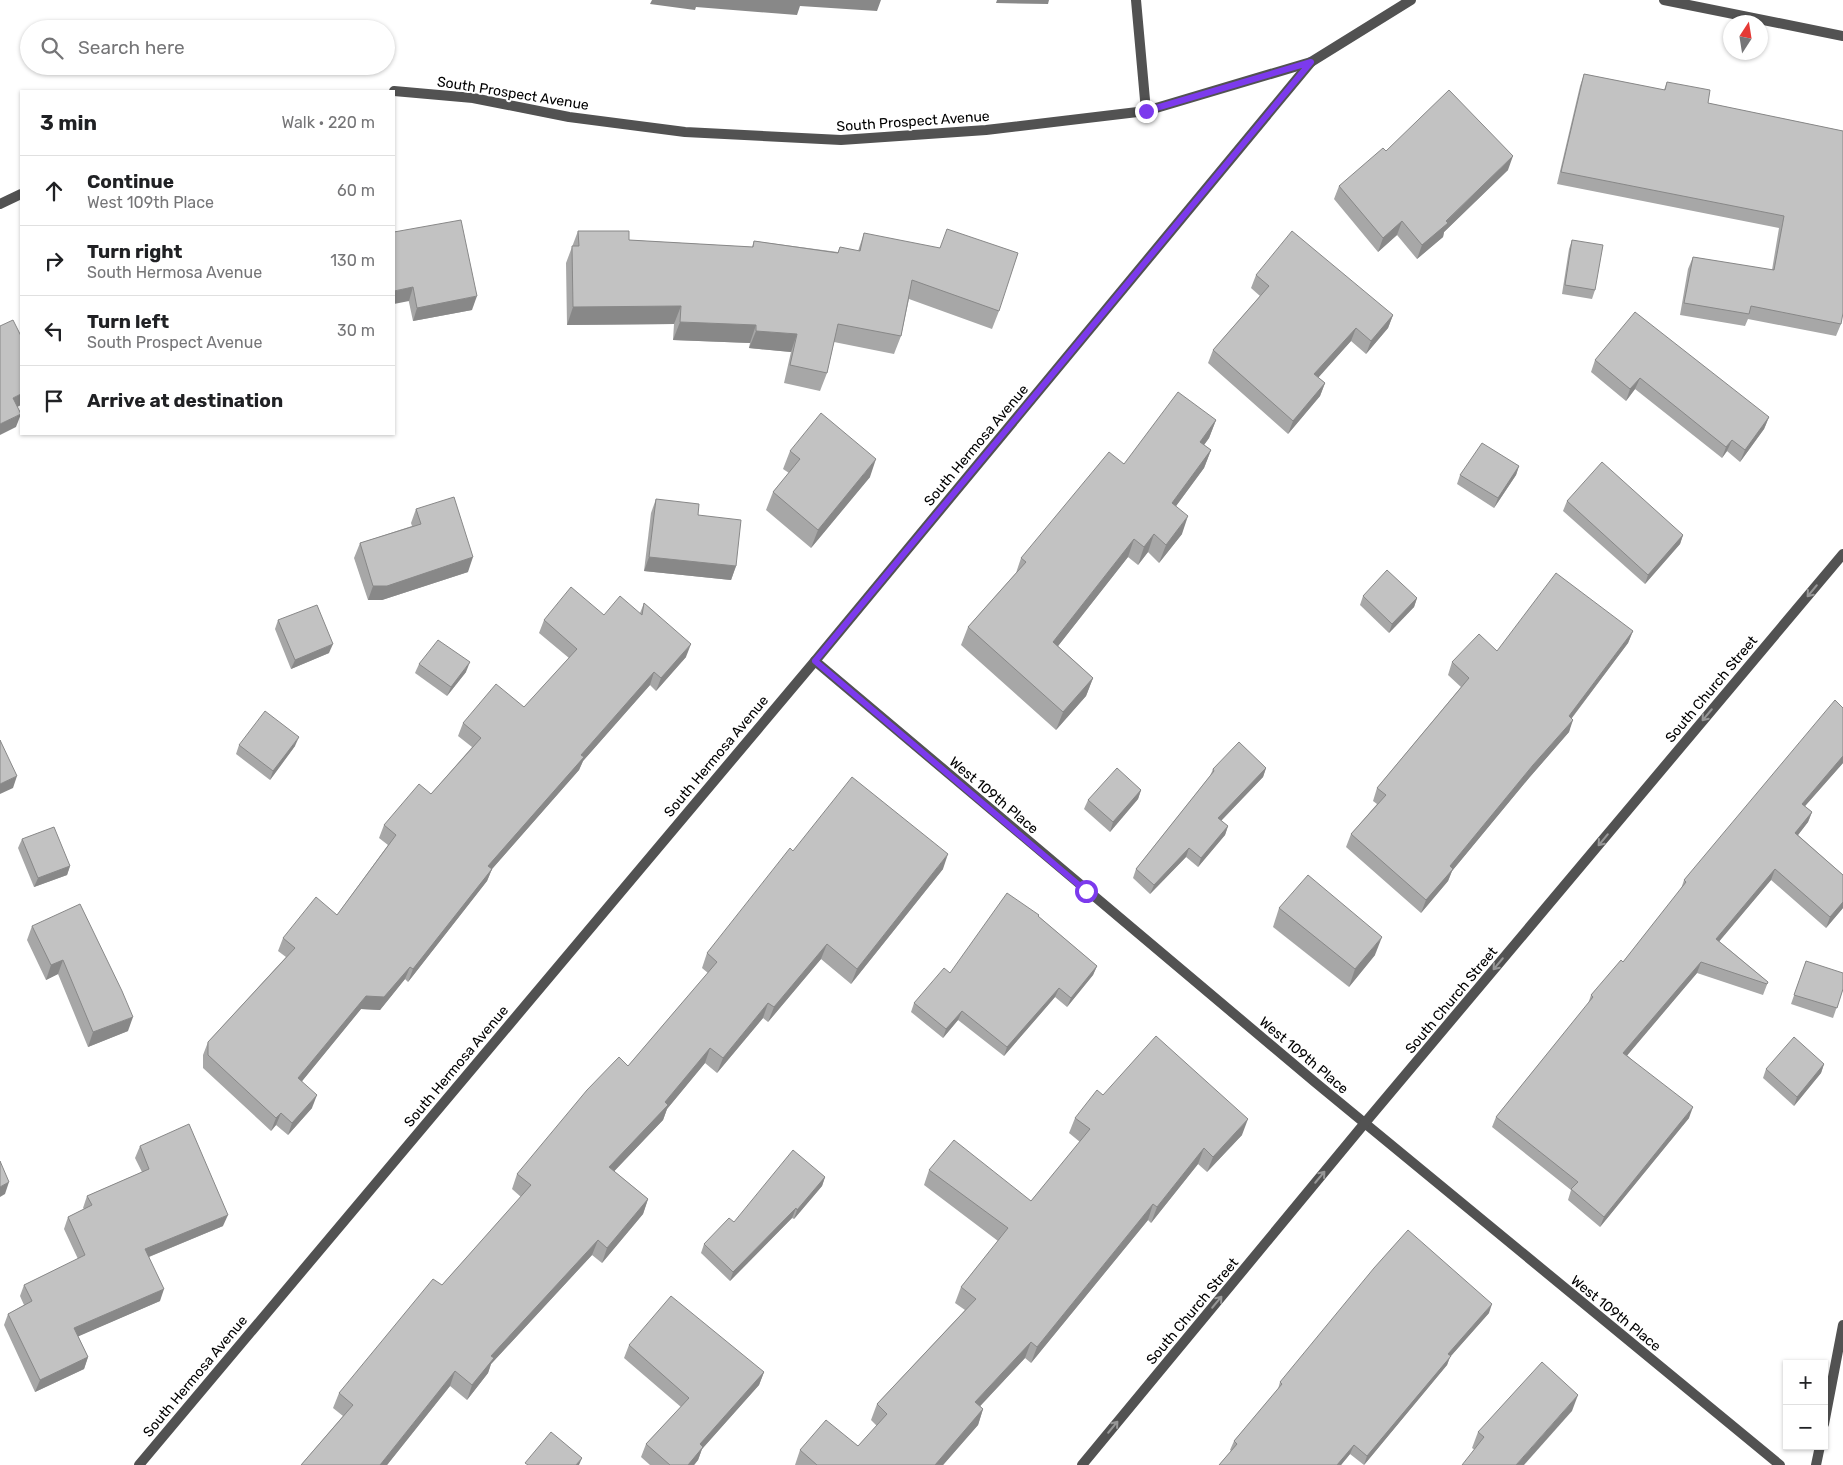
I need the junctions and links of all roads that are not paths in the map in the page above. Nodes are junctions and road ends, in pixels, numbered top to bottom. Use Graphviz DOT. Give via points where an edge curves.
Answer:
graph roads {
  1 [pos="1136,0"];
  2 [pos="1411,0"];
  3 [pos="1664,0"];
  4 [pos="1843,36"];
  5 [pos="1311,62"];
  6 [pos="395,92"];
  7 [pos="1146,111"];
  8 [pos="20,194"];
  9 [pos="0,204"];
  10 [pos="1843,554"];
  11 [pos="815,661"];
  12 [pos="1364,1124"];
  13 [pos="1843,1325"];
  14 [pos="1828,1405"];
  15 [pos="1819,1450"];
  16 [pos="138,1465"];
  17 [pos="1082,1465"];
  18 [pos="1780,1465"];
  19 [pos="1816,1465"];
  1 -- 7 [label="street"];
  2 -- 5 [label="street, South Prospect Avenue"];
  3 -- 4 [label="street"];
  5 -- 7 [label="street, South Prospect Avenue"];
  5 -- 11 [label="street, South Hermosa Avenue"];
  6 -- 7 [label="street, South Prospect Avenue" via="473,98 569,118 686,132 841,140 986,130"];
  8 -- 9 [label="street"];
  10 -- 12 [label="street, South Church Street, one-way"];
  11 -- 12 [label="street, West 109th Place"];
  11 -- 16 [label="street, South Hermosa Avenue"];
  17 -- 12 [label="street, South Church Street, one-way"];
  12 -- 18 [label="street, West 109th Place"];
  13 -- 14 [label="street"];
  15 -- 19 [label="street"];
}
